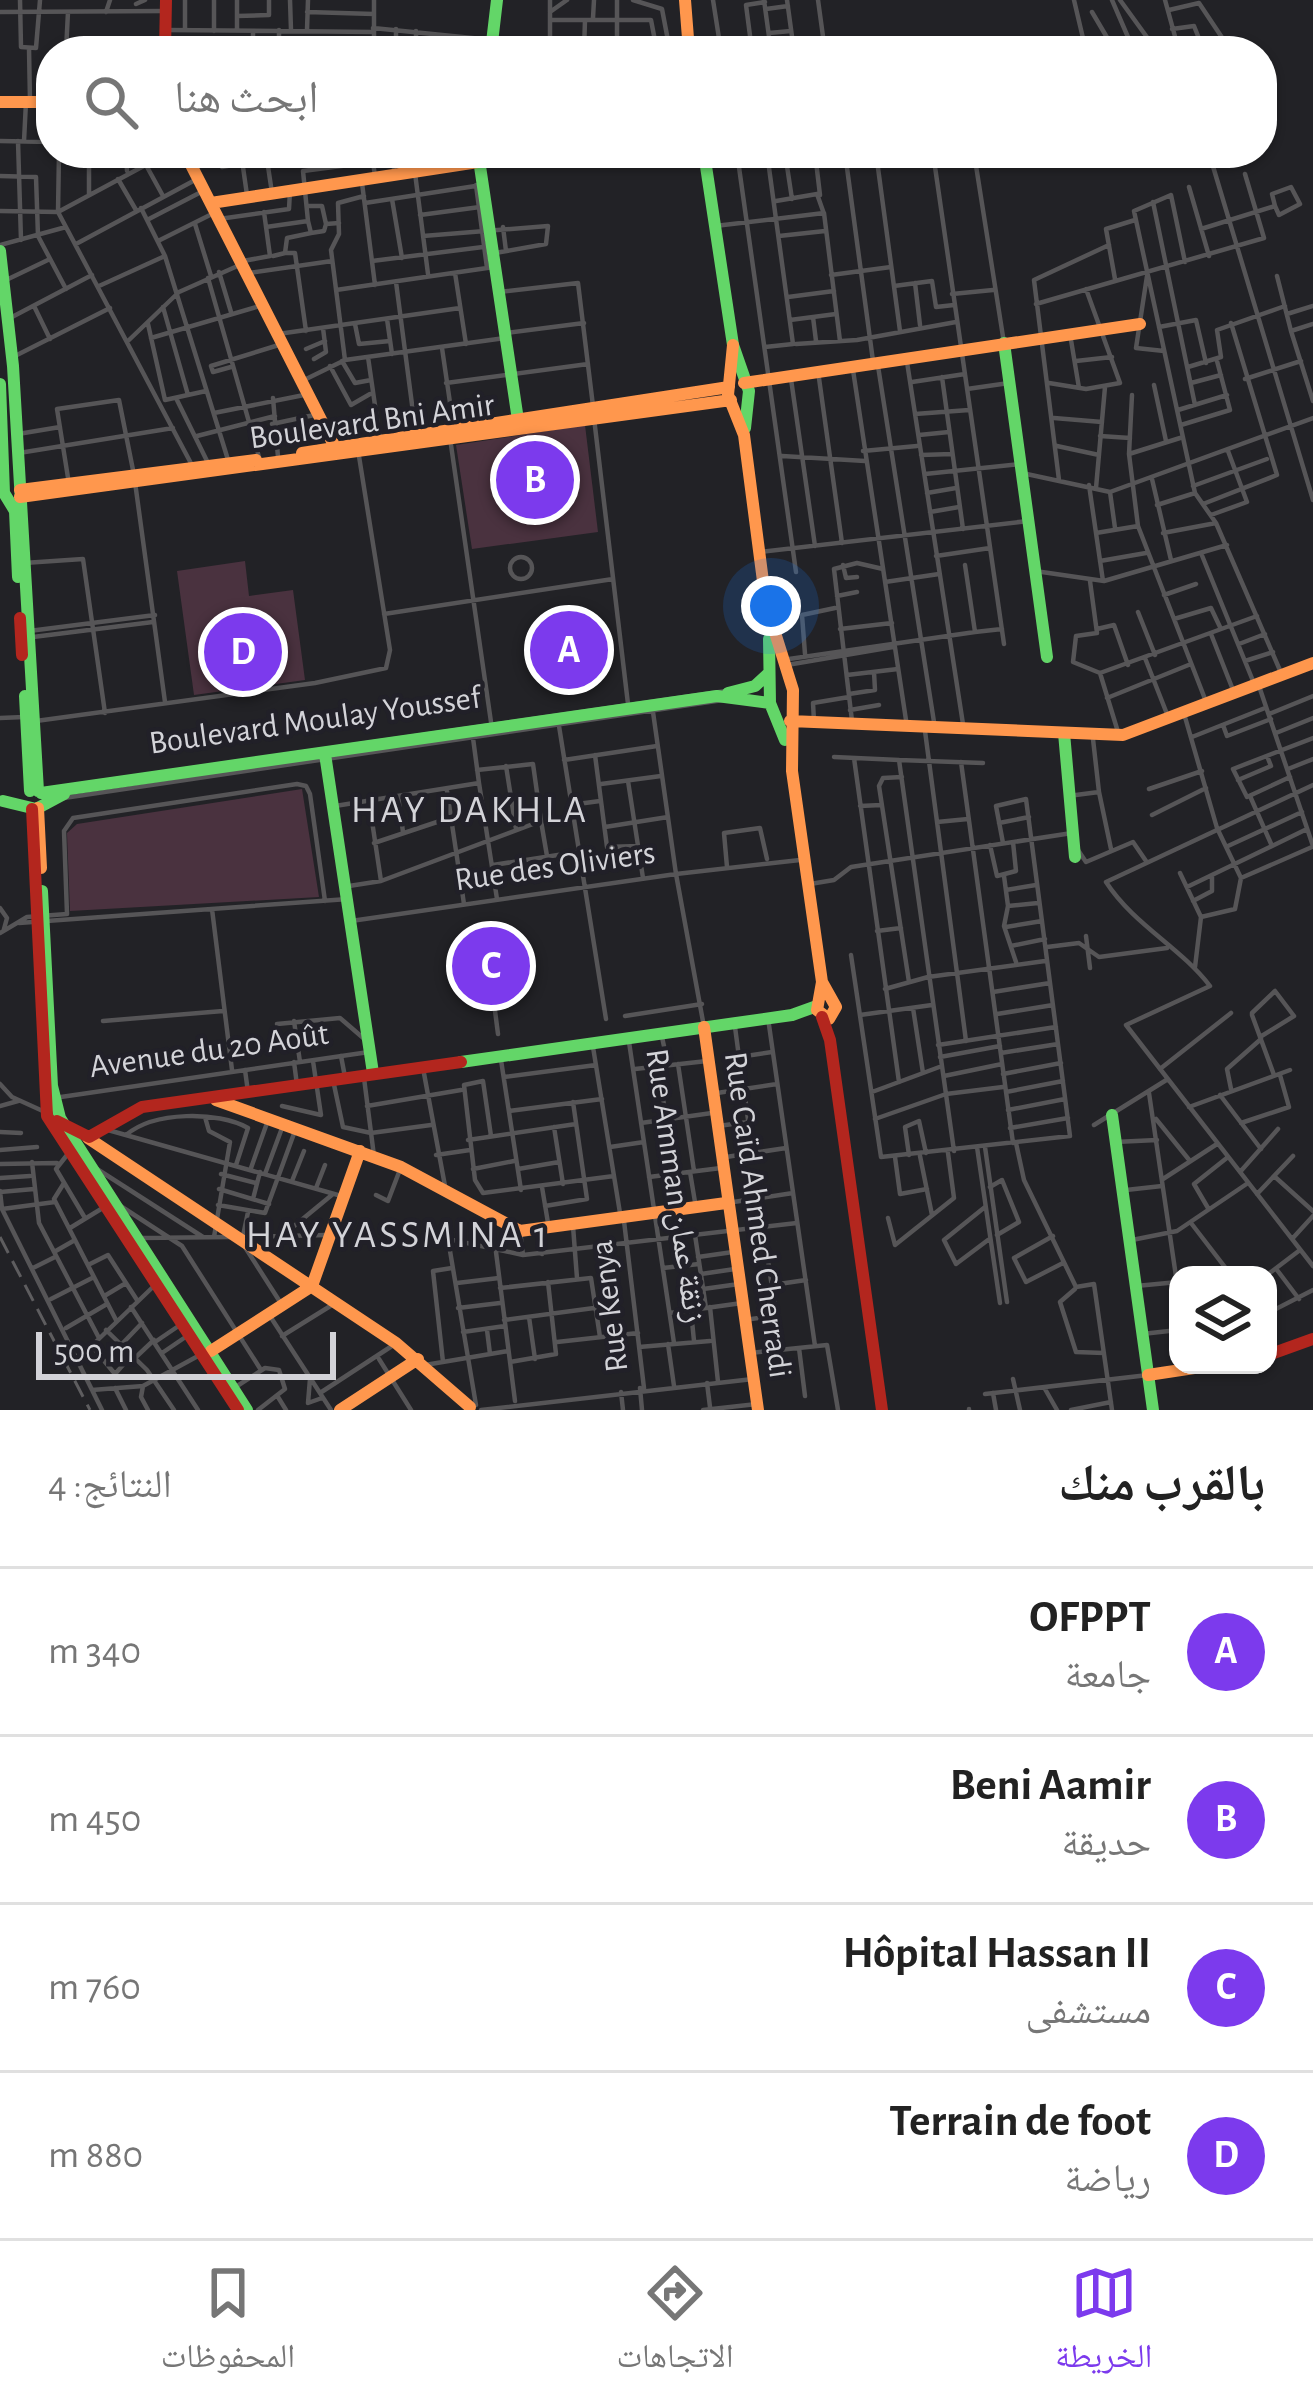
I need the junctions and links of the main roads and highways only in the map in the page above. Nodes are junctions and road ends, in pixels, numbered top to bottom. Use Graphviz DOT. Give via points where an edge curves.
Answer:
graph roads {
  1 [pos="496,0"];
  2 [pos="682,0"];
  3 [pos="166,5"];
  4 [pos="165,36"];
  5 [pos="493,36"];
  6 [pos="687,36"];
  7 [pos="0,102"];
  8 [pos="36,102"];
  9 [pos="193,168"];
  10 [pos="429,168"];
  11 [pos="478,168"];
  12 [pos="706,168"];
  13 [pos="210,200"];
  14 [pos="0,248"];
  15 [pos="2,282"];
  16 [pos="1140,324"];
  17 [pos="4,329"];
  18 [pos="1004,344"];
  19 [pos="0,384"];
  20 [pos="739,391"];
  21 [pos="594,413"];
  22 [pos="518,420"];
  23 [pos="452,434"];
  24 [pos="7,438"];
  25 [pos="357,447"];
  26 [pos="337,451"];
  27 [pos="195,471"];
  28 [pos="135,478"];
  29 [pos="13,494"];
  30 [pos="1048,657"];
  31 [pos="1313,660"];
  32 [pos="779,665"];
  33 [pos="1256,683"];
  34 [pos="726,695"];
  35 [pos="1207,702"];
  36 [pos="770,704"];
  37 [pos="30,719"];
  38 [pos="788,720"];
  39 [pos="1064,733"];
  40 [pos="1121,735"];
  41 [pos="325,754"];
  42 [pos="38,799"];
  43 [pos="2,801"];
  44 [pos="1074,844"];
  45 [pos="830,1009"];
  46 [pos="704,1027"];
  47 [pos="368,1073"];
  48 [pos="239,1100"];
  49 [pos="55,1114"];
  50 [pos="1112,1115"];
  51 [pos="80,1145"];
  52 [pos="367,1154"];
  53 [pos="726,1203"];
  54 [pos="113,1204"];
  55 [pos="145,1258"];
  56 [pos="310,1285"];
  57 [pos="281,1304"];
  58 [pos="237,1332"];
  59 [pos="1313,1339"];
  60 [pos="207,1351"];
  61 [pos="1277,1352"];
  62 [pos="421,1362"];
  63 [pos="1169,1372"];
  64 [pos="1148,1375"];
  65 [pos="476,1406"];
  66 [pos="757,1407"];
  67 [pos="243,1410"];
  68 [pos="344,1410"];
  69 [pos="881,1410"];
  70 [pos="1153,1410"];
  1 -- 5 [label="main road"];
  2 -- 6 [label="main road"];
  3 -- 4 [label="main road"];
  7 -- 8 [label="main road"];
  9 -- 13 [label="main road"];
  10 -- 13 [label="main road" via="366,190"];
  11 -- 22 [label="main road"];
  12 -- 20 [label="main road"];
  13 -- 26 [label="main road"];
  14 -- 15 [label="main road"];
  15 -- 17 [label="main road"];
  16 -- 18 [label="main road"];
  17 -- 24 [label="main road" via="13,357"];
  18 -- 20 [label="main road" via="790,373"];
  18 -- 30 [label="main road"];
  19 -- 24 [label="main road"];
  20 -- 21 [label="main road, Boulevard Bni Amir"];
  20 -- 32 [label="main road"];
  21 -- 22 [label="main road, Boulevard Bni Amir"];
  21 -- 23 [label="main road, Boulevard Bni Amir"];
  22 -- 23 [label="main road, Boulevard Bni Amir"];
  23 -- 25 [label="main road, Boulevard Bni Amir"];
  23 -- 25 [label="main road, Boulevard Bni Amir"];
  24 -- 29 [label="main road"];
  24 -- 29 [label="main road" via="18,453"];
  25 -- 26 [label="main road, Boulevard Bni Amir"];
  26 -- 27 [label="main road, Boulevard Bni Amir"];
  26 -- 27 [label="main road, Boulevard Bni Amir"];
  27 -- 28 [label="main road, Boulevard Bni Amir"];
  28 -- 29 [label="main road, Boulevard Bni Amir"];
  28 -- 29 [label="main road, Boulevard Bni Amir"];
  29 -- 37 [label="main road"];
  29 -- 37 [label="main road"];
  31 -- 33 [label="main road"];
  32 -- 34 [label="main road" via="755,686"];
  32 -- 36 [label="main road"];
  32 -- 38 [label="main road"];
  33 -- 35 [label="main road"];
  33 -- 35 [label="main road"];
  34 -- 36 [label="main road"];
  34 -- 41 [label="main road, Boulevard Moulay Youssef"];
  35 -- 40 [label="main road"];
  35 -- 40 [label="main road"];
  36 -- 38 [label="main road"];
  37 -- 42 [label="main road"];
  38 -- 39 [label="main road"];
  38 -- 45 [label="main road" via="800,856"];
  39 -- 40 [label="main road"];
  39 -- 44 [label="main road"];
  41 -- 42 [label="main road, Boulevard Moulay Youssef"];
  41 -- 47 [label="main road"];
  42 -- 43 [label="main road, Boulevard Moulay Youssef"];
  42 -- 49 [label="main road"];
  45 -- 46 [label="main road"];
  45 -- 69 [label="main road"];
  46 -- 47 [label="main road"];
  46 -- 53 [label="main road, Rue Caïd Ahmed Cherradi"];
  47 -- 48 [label="main road"];
  48 -- 51 [label="main road" via="137,1108"];
  48 -- 52 [label="main road"];
  49 -- 51 [label="main road"];
  49 -- 51 [label="main road"];
  50 -- 64 [label="main road"];
  51 -- 54 [label="main road"];
  51 -- 54 [label="main road"];
  51 -- 56 [label="main road" via="136,1171"];
  52 -- 53 [label="main road" via="434,1178 520,1231"];
  52 -- 56 [label="main road" via="340,1198"];
  53 -- 66 [label="main road, Rue Caïd Ahmed Cherradi"];
  54 -- 55 [label="main road"];
  55 -- 60 [label="main road"];
  55 -- 60 [label="main road" via="185,1329"];
  56 -- 57 [label="main road"];
  56 -- 62 [label="main road"];
  57 -- 58 [label="main road"];
  57 -- 58 [label="main road"];
  58 -- 60 [label="main road"];
  59 -- 61 [label="main road"];
  60 -- 67 [label="main road"];
  60 -- 67 [label="main road"];
  62 -- 65 [label="main road"];
  62 -- 68 [label="main road"];
  63 -- 64 [label="main road"];
  64 -- 70 [label="main road"];
}
